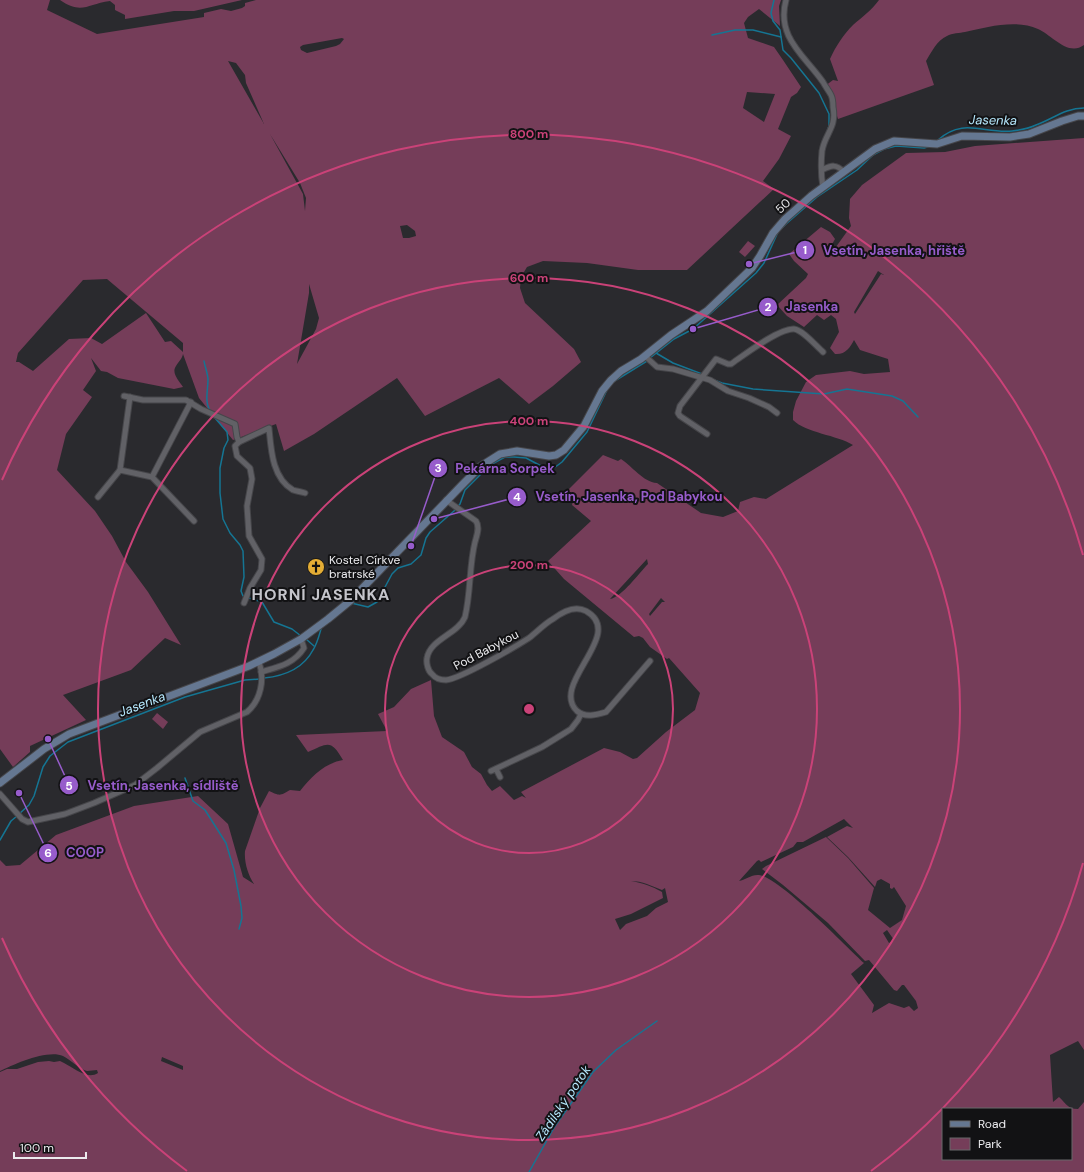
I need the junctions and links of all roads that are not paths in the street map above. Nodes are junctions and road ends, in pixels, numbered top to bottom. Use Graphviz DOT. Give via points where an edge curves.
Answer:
graph roads {
  1 [pos="786,0"];
  2 [pos="1084,116"];
  3 [pos="822,170"];
  4 [pos="844,172"];
  5 [pos="823,187"];
  6 [pos="823,352"];
  7 [pos="648,359"];
  8 [pos="702,377"];
  9 [pos="190,402"];
  10 [pos="777,413"];
  11 [pos="707,434"];
  12 [pos="239,442"];
  13 [pos="120,470"];
  14 [pos="152,477"];
  15 [pos="305,493"];
  16 [pos="98,497"];
  17 [pos="446,500"];
  18 [pos="194,521"];
  19 [pos="244,603"];
  20 [pos="302,638"];
  21 [pos="650,661"];
  22 [pos="259,662"];
  23 [pos="261,672"];
  24 [pos="580,714"];
  25 [pos="500,777"];
  26 [pos="0,783"];
  27 [pos="0,794"];
  1 -- 3 [label="street" via="785,30 790,41 831,95 835,118 822,150"];
  2 -- 4 [label="street, 50" via="1062,120 1029,134 1010,137 966,135 935,144 894,141 863,157"];
  3 -- 4 [label="street" via="834,165"];
  3 -- 5 [label="street"];
  4 -- 5 [label="street, 50"];
  5 -- 7 [label="street, 50" via="781,223 752,268 699,318 671,335"];
  6 -- 8 [label="street" via="801,332 794,329 784,330 731,364 716,359"];
  7 -- 8 [label="street" via="657,367"];
  7 -- 17 [label="street, 50" via="618,374 607,383 584,426 564,450 549,456 517,451 500,454 481,466"];
  8 -- 10 [label="street" via="728,392 749,398"];
  8 -- 11 [label="street" via="680,406 678,413"];
  9 -- 12 [label="street" via="235,424"];
  9 -- 13 [label="street" via="143,400 127,396"];
  9 -- 14 [label="street"];
  12 -- 15 [label="street" via="269,428 271,454 280,478 293,490"];
  12 -- 19 [label="street" via="235,446 237,456 250,468 252,479 247,506 249,536 262,559 261,570"];
  13 -- 14 [label="street"];
  13 -- 16 [label="street"];
  14 -- 18 [label="street"];
  17 -- 20 [label="street, 50" via="358,594"];
  17 -- 24 [label="street, Pod Babykou" via="476,521 478,526 467,610 463,622 428,652 426,659 429,670 441,680 453,679 529,638 552,619 570,609 586,611 595,620 598,636 573,684 570,695 573,706"];
  20 -- 22 [label="street, 50"];
  20 -- 23 [label="street" via="304,648 293,660"];
  21 -- 24 [label="street" via="606,712 596,715"];
  22 -- 23 [label="street"];
  22 -- 26 [label="street, 50" via="76,731 50,745"];
  23 -- 27 [label="street" via="262,682 256,701 247,712 200,732 135,784 65,814 31,822 22,819"];
  24 -- 25 [label="street" via="567,732 494,770"];
}
